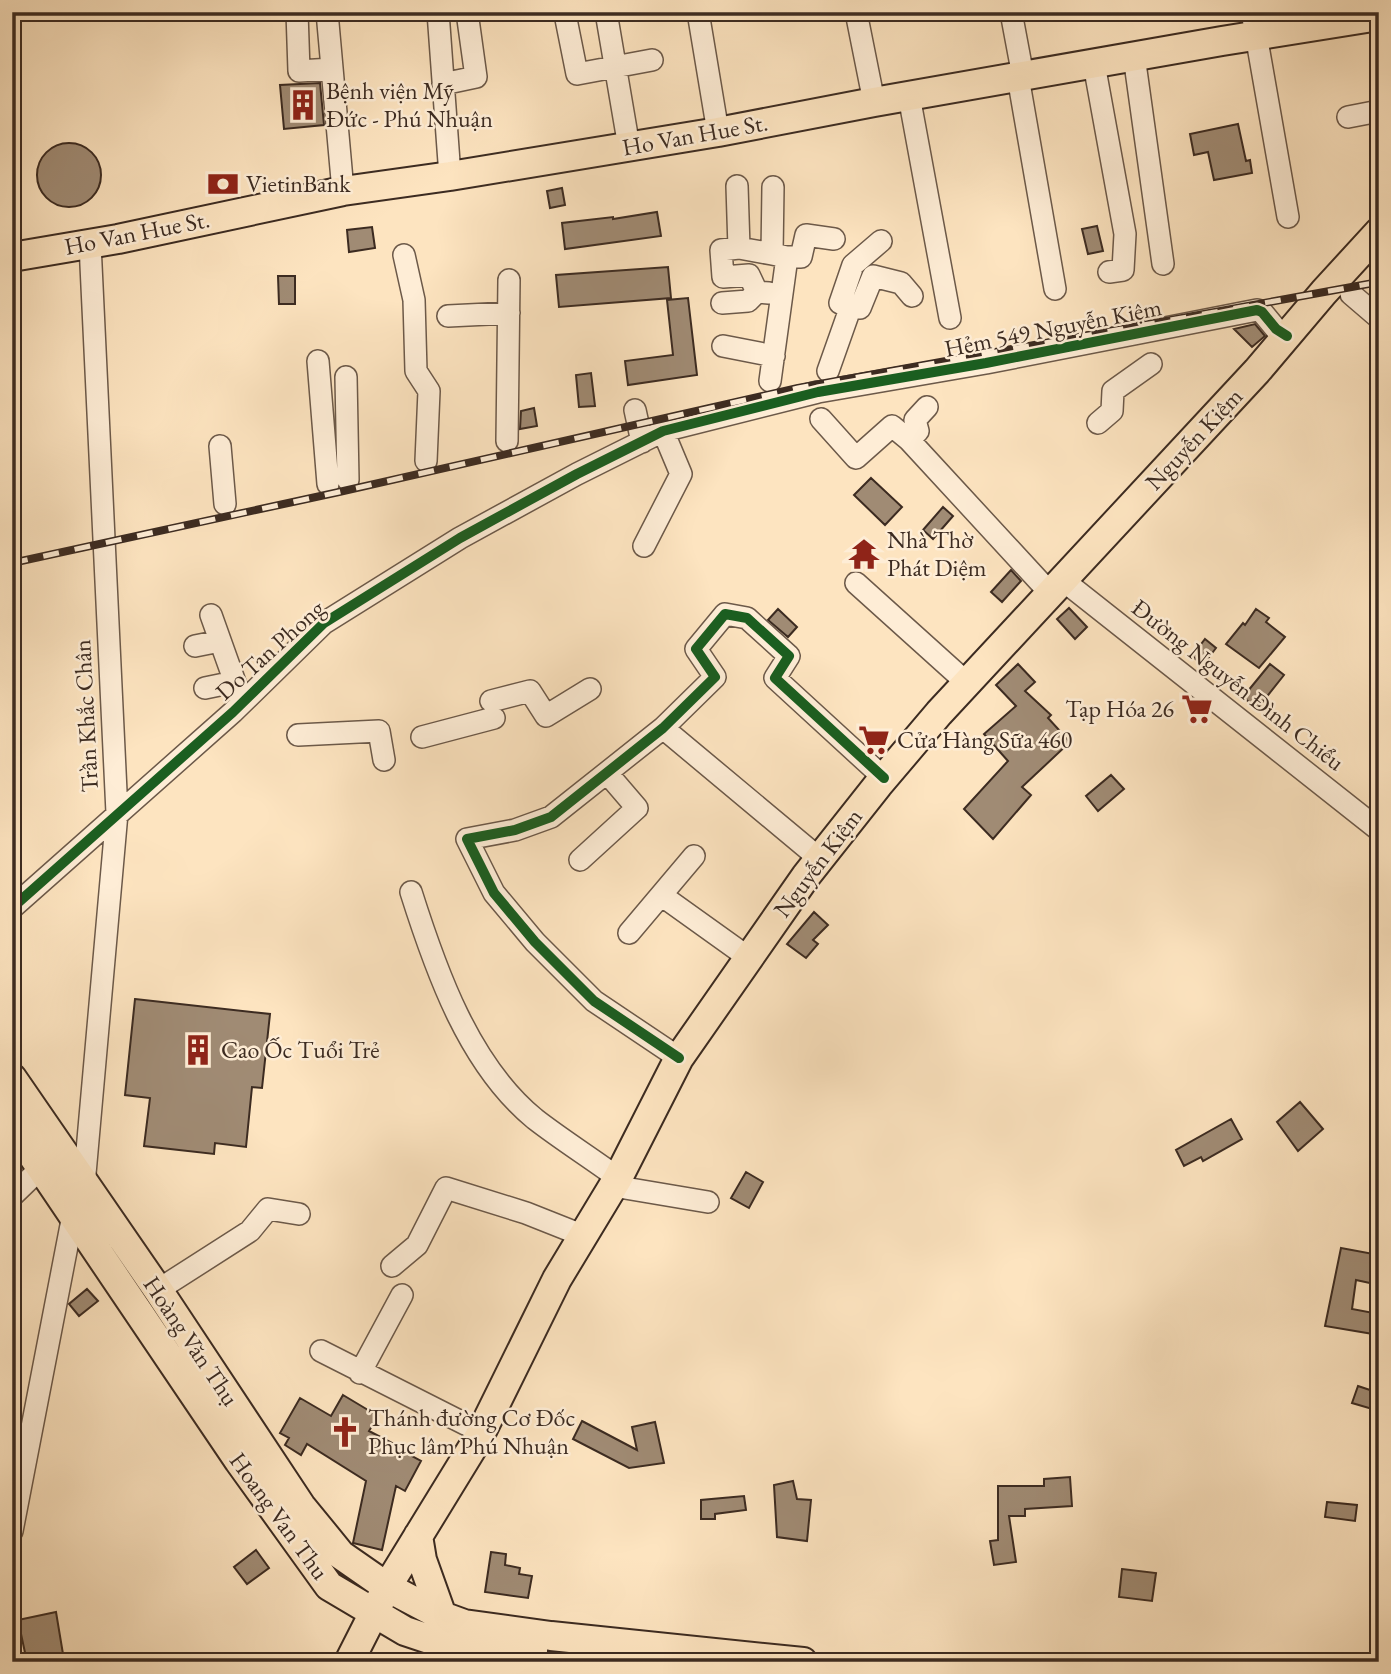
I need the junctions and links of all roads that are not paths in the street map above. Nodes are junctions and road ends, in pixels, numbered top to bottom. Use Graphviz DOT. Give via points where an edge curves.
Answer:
graph roads {
  1 [pos="297,12"];
  2 [pos="327,12"];
  3 [pos="438,12"];
  4 [pos="467,12"];
  5 [pos="606,12"];
  6 [pos="698,12"];
  7 [pos="856,12"];
  8 [pos="1011,12"];
  9 [pos="565,14"];
  10 [pos="1379,16"];
  11 [pos="1254,24"];
  12 [pos="1134,57"];
  13 [pos="652,60"];
  14 [pos="1094,64"];
  15 [pos="616,67"];
  16 [pos="332,69"];
  17 [pos="1020,77"];
  18 [pos="443,85"];
  19 [pos="909,96"];
  20 [pos="874,102"];
  21 [pos="1379,111"];
  22 [pos="1348,117"];
  23 [pos="718,132"];
  24 [pos="629,147"];
  25 [pos="450,176"];
  26 [pos="737,186"];
  27 [pos="773,187"];
  28 [pos="343,191"];
  29 [pos="1288,216"];
  30 [pos="1379,232"];
  31 [pos="834,239"];
  32 [pos="881,242"];
  33 [pos="90,244"];
  34 [pos="739,248"];
  35 [pos="404,255"];
  36 [pos="779,256"];
  37 [pos="12,257"];
  38 [pos="1163,264"];
  39 [pos="1109,272"];
  40 [pos="509,280"];
  41 [pos="1055,289"];
  42 [pos="757,292"];
  43 [pos="1351,294"];
  44 [pos="782,295"];
  45 [pos="912,296"];
  46 [pos="722,303"];
  47 [pos="851,306"];
  48 [pos="509,313"];
  49 [pos="448,316"];
  50 [pos="950,318"];
  51 [pos="1379,318"];
  52 [pos="1287,336"];
  53 [pos="723,346"];
  54 [pos="774,356"];
  55 [pos="318,361"];
  56 [pos="1151,363"];
  57 [pos="828,370"];
  58 [pos="346,377"];
  59 [pos="770,381"];
  60 [pos="818,392"];
  61 [pos="927,407"];
  62 [pos="635,410"];
  63 [pos="821,419"];
  64 [pos="1098,423"];
  65 [pos="663,431"];
  66 [pos="909,440"];
  67 [pos="507,441"];
  68 [pos="642,442"];
  69 [pos="220,446"];
  70 [pos="426,461"];
  71 [pos="225,504"];
  72 [pos="644,546"];
  73 [pos="856,583"];
  74 [pos="1058,587"];
  75 [pos="211,615"];
  76 [pos="220,641"];
  77 [pos="195,646"];
  78 [pos="967,683"];
  79 [pos="205,688"];
  80 [pos="590,689"];
  81 [pos="238,692"];
  82 [pos="663,728"];
  83 [pos="298,735"];
  84 [pos="422,737"];
  85 [pos="384,761"];
  86 [pos="607,773"];
  87 [pos="884,778"];
  88 [pos="117,813"];
  89 [pos="1379,830"];
  90 [pos="694,856"];
  91 [pos="820,859"];
  92 [pos="580,860"];
  93 [pos="411,892"];
  94 [pos="661,895"];
  95 [pos="12,908"];
  96 [pos="629,933"];
  97 [pos="749,958"];
  98 [pos="679,1058"];
  99 [pos="12,1078"];
  100 [pos="12,1125"];
  101 [pos="41,1168"];
  102 [pos="616,1182"];
  103 [pos="85,1185"];
  104 [pos="12,1196"];
  105 [pos="708,1202"];
  106 [pos="299,1214"];
  107 [pos="73,1215"];
  108 [pos="584,1236"];
  109 [pos="392,1266"];
  110 [pos="158,1290"];
  111 [pos="402,1295"];
  112 [pos="321,1352"];
  113 [pos="360,1373"];
  114 [pos="12,1425"];
  115 [pos="481,1432"];
  116 [pos="29,1442"];
  117 [pos="12,1531"];
  118 [pos="418,1535"];
  119 [pos="387,1587"];
  120 [pos="374,1613"];
  121 [pos="442,1616"];
  122 [pos="633,1661"];
  123 [pos="349,1662"];
  124 [pos="803,1662"];
  1 -- 16 [label="street" via="299,71"];
  2 -- 16 [label="street"];
  3 -- 18 [label="street"];
  4 -- 18 [label="street" via="476,77"];
  5 -- 15 [label="street"];
  6 -- 23 [label="street"];
  7 -- 20 [label="street"];
  8 -- 17 [label="street"];
  9 -- 15 [label="street" via="577,74"];
  10 -- 11 [label="main road, Ho Van Hue St."];
  11 -- 12 [label="main road, Ho Van Hue St."];
  11 -- 29 [label="street"];
  12 -- 14 [label="main road, Ho Van Hue St."];
  12 -- 38 [label="street"];
  13 -- 15 [label="street"];
  14 -- 17 [label="main road, Ho Van Hue St."];
  14 -- 39 [label="street" via="1125,234 1123,270"];
  15 -- 24 [label="street"];
  16 -- 28 [label="street"];
  17 -- 19 [label="main road, Ho Van Hue St."];
  17 -- 41 [label="street"];
  18 -- 25 [label="street"];
  19 -- 20 [label="main road, Ho Van Hue St."];
  19 -- 50 [label="street"];
  20 -- 23 [label="main road, Ho Van Hue St."];
  21 -- 22 [label="street"];
  23 -- 24 [label="main road, Ho Van Hue St."];
  24 -- 25 [label="main road, Ho Van Hue St."];
  25 -- 28 [label="main road, Ho Van Hue St."];
  26 -- 34 [label="street"];
  27 -- 36 [label="street"];
  28 -- 33 [label="main road, Ho Van Hue St."];
  30 -- 52 [label="main road, Nguyễn Kiệm"];
  31 -- 36 [label="street" via="806,235 801,257"];
  32 -- 47 [label="street" via="853,265 840,303"];
  33 -- 37 [label="main road, Ho Van Hue St."];
  33 -- 88 [label="street, Trần Khắc Chân"];
  34 -- 36 [label="street"];
  34 -- 42 [label="street" via="721,250 723,277 749,275"];
  35 -- 70 [label="street" via="414,300 416,371 429,391"];
  36 -- 44 [label="street"];
  40 -- 48 [label="street"];
  42 -- 44 [label="street"];
  42 -- 46 [label="street" via="748,301"];
  43 -- 51 [label="street"];
  44 -- 54 [label="street"];
  45 -- 47 [label="street" via="901,283 873,276 860,308"];
  47 -- 57 [label="street"];
  48 -- 49 [label="street"];
  48 -- 67 [label="street"];
  52 -- 60 [label="street, Hẻm 549 Nguyễn Kiệm" via="1257,310"];
  52 -- 74 [label="main road, Nguyễn Kiệm"];
  53 -- 54 [label="street"];
  54 -- 59 [label="street"];
  55 -- 58 [label="street" via="338,482"];
  56 -- 64 [label="street" via="1113,391 1111,411"];
  60 -- 65 [label="street, Do Tan Phong"];
  61 -- 66 [label="street" via="915,420 918,431"];
  62 -- 68 [label="street"];
  63 -- 66 [label="street" via="856,458 892,426"];
  65 -- 68 [label="street, Do Tan Phong"];
  65 -- 72 [label="street" via="681,474"];
  66 -- 74 [label="street, Đường Nguyễn Đình Chiểu"];
  68 -- 81 [label="street, Do Tan Phong" via="460,538 324,623"];
  69 -- 71 [label="street"];
  73 -- 78 [label="street"];
  74 -- 78 [label="main road, Nguyễn Kiệm"];
  74 -- 89 [label="street, Đường Nguyễn Đình Chiểu"];
  75 -- 76 [label="street"];
  76 -- 77 [label="street"];
  76 -- 81 [label="street"];
  78 -- 87 [label="main road, Nguyễn Kiệm"];
  79 -- 81 [label="street"];
  80 -- 84 [label="street" via="546,716 530,691"];
  81 -- 88 [label="street, Do Tan Phong"];
  82 -- 86 [label="street"];
  82 -- 87 [label="street" via="715,677 696,649 724,614 747,618 789,656 775,678"];
  82 -- 91 [label="street"];
  83 -- 85 [label="street" via="379,731"];
  86 -- 92 [label="street" via="637,808"];
  86 -- 98 [label="street" via="551,817 516,830 467,839 494,893 535,942 594,1001"];
  87 -- 91 [label="main road, Nguyễn Kiệm"];
  88 -- 95 [label="street, Do Tan Phong"];
  88 -- 103 [label="street, Trần Khắc Chân"];
  90 -- 94 [label="street"];
  91 -- 97 [label="main road, Nguyễn Kiệm"];
  93 -- 102 [label="street" via="432,958 460,1021 502,1086 534,1118"];
  94 -- 96 [label="street"];
  94 -- 97 [label="street"];
  97 -- 98 [label="main road, Nguyễn Kiệm"];
  98 -- 102 [label="main road, Nguyễn Kiệm"];
  99 -- 103 [label="main road, Hoàng Văn Thụ"];
  100 -- 101 [label="main road, Hoang Van Thu"];
  101 -- 104 [label="street"];
  101 -- 107 [label="main road, Hoang Van Thu"];
  102 -- 105 [label="street"];
  102 -- 108 [label="main road, Nguyễn Kiệm"];
  103 -- 110 [label="main road, Hoàng Văn Thụ"];
  106 -- 110 [label="street" via="268,1209 250,1231"];
  107 -- 116 [label="street"];
  107 -- 120 [label="main road, Hoang Van Thu" via="313,1566 329,1586"];
  108 -- 109 [label="street" via="446,1188 416,1245"];
  108 -- 115 [label="main road, Nguyễn Kiệm" via="557,1279"];
  110 -- 119 [label="main road, Hoàng Văn Thụ" via="300,1506 341,1555"];
  111 -- 113 [label="street"];
  112 -- 113 [label="street"];
  113 -- 115 [label="street"];
  114 -- 116 [label="street"];
  115 -- 118 [label="main road, Nguyễn Kiệm"];
  116 -- 117 [label="street"];
  118 -- 119 [label="main road, Nguyễn Kiệm"];
  118 -- 121 [label="main road"];
  119 -- 120 [label="main road, Nguyễn Kiệm"];
  119 -- 121 [label="main road, Hoàng Văn Thụ"];
  120 -- 122 [label="main road, Hoang Van Thu" via="405,1631 444,1644"];
  120 -- 123 [label="main road, Nguyễn Kiệm"];
  121 -- 124 [label="main road, Hoàng Văn Thụ" via="464,1624 551,1636"];
}
